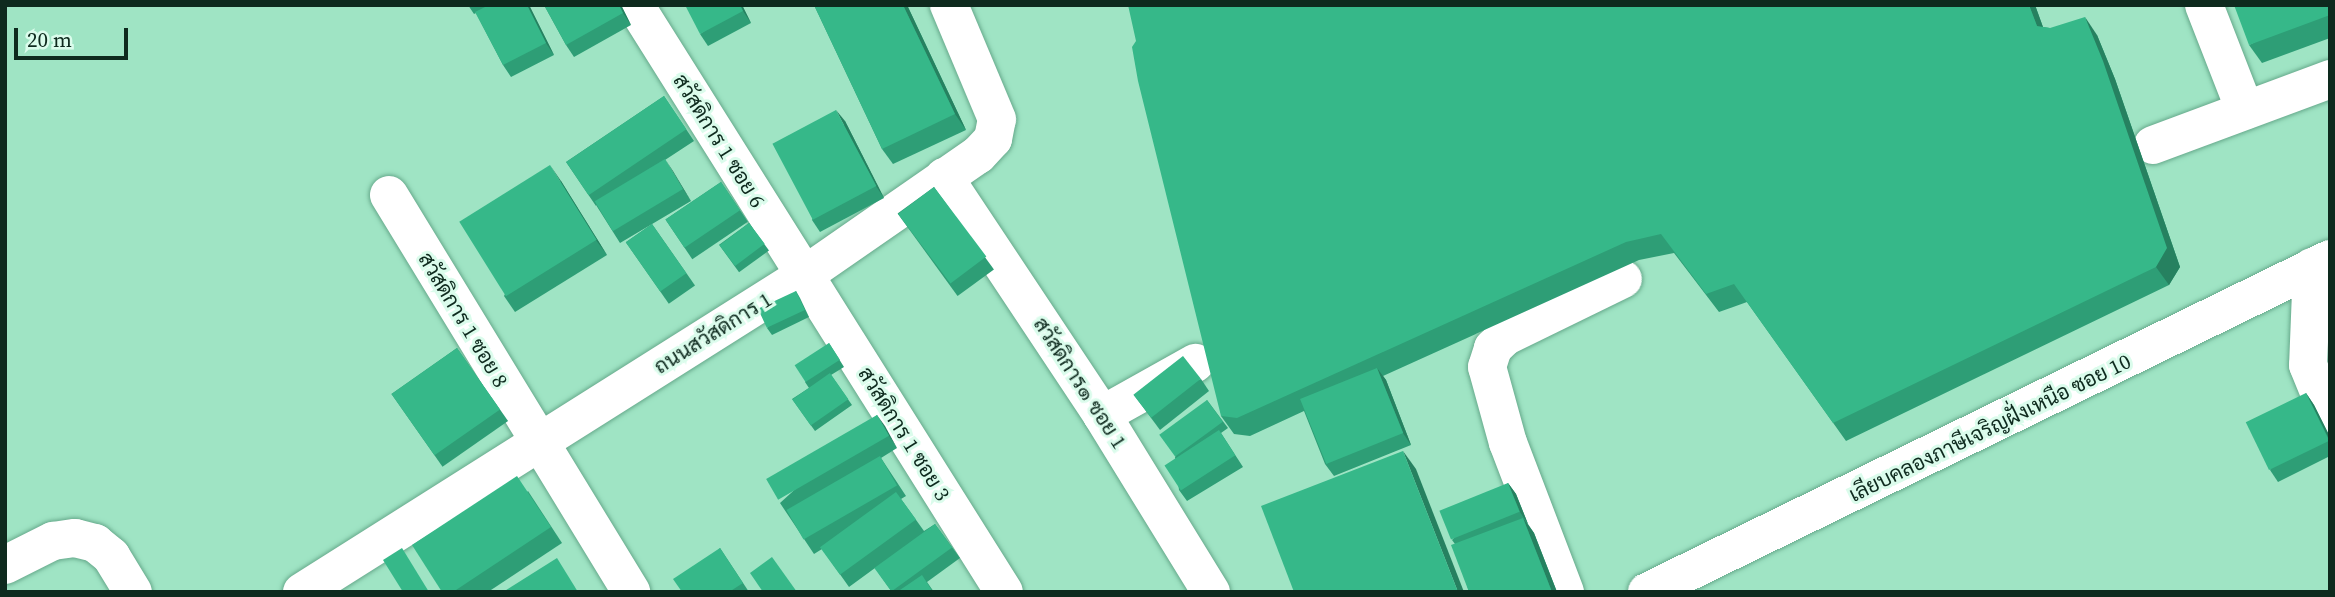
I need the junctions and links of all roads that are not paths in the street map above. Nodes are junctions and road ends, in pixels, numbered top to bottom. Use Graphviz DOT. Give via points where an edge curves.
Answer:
graph roads {
  1 [pos="635,5"];
  2 [pos="949,5"];
  3 [pos="2204,5"];
  4 [pos="2330,79"];
  5 [pos="2245,110"];
  6 [pos="2153,145"];
  7 [pos="944,177"];
  8 [pos="389,195"];
  9 [pos="2321,263"];
  10 [pos="803,276"];
  11 [pos="1623,279"];
  12 [pos="1195,363"];
  13 [pos="1102,415"];
  14 [pos="2330,419"];
  15 [pos="538,444"];
  16 [pos="5,565"];
  17 [pos="133,592"];
  18 [pos="302,592"];
  19 [pos="631,592"];
  20 [pos="1004,592"];
  21 [pos="1211,592"];
  22 [pos="1565,592"];
  23 [pos="1647,592"];
  1 -- 10 [label="street, สวัสดิการ 1 ซอย 6"];
  2 -- 7 [label="street, ถนนสวัสดิการ 1" via="997,119 993,139"];
  3 -- 5 [label="street"];
  4 -- 5 [label="street"];
  5 -- 6 [label="street"];
  7 -- 10 [label="street, ถนนสวัสดิการ 1"];
  7 -- 13 [label="street, สวัสดิการ๑ ซอย 1"];
  8 -- 15 [label="street, สวัสดิการ 1 ซอย 8"];
  9 -- 14 [label="street" via="2308,365"];
  9 -- 23 [label="street, เลียบคลองภาษีเจริญฝั่งเหนือ ซอย 10"];
  10 -- 15 [label="street, ถนนสวัสดิการ 1"];
  10 -- 20 [label="street, สวัสดิการ 1 ซอย 3"];
  11 -- 22 [label="street" via="1506,336 1493,348 1487,367 1508,443"];
  12 -- 13 [label="street"];
  13 -- 21 [label="street, สวัสดิการ๑ ซอย 1"];
  15 -- 18 [label="street, ถนนสวัสดิการ 1"];
  15 -- 19 [label="street, สวัสดิการ 1 ซอย 8"];
  16 -- 17 [label="street" via="53,541 75,538 95,543 111,556"];
}
